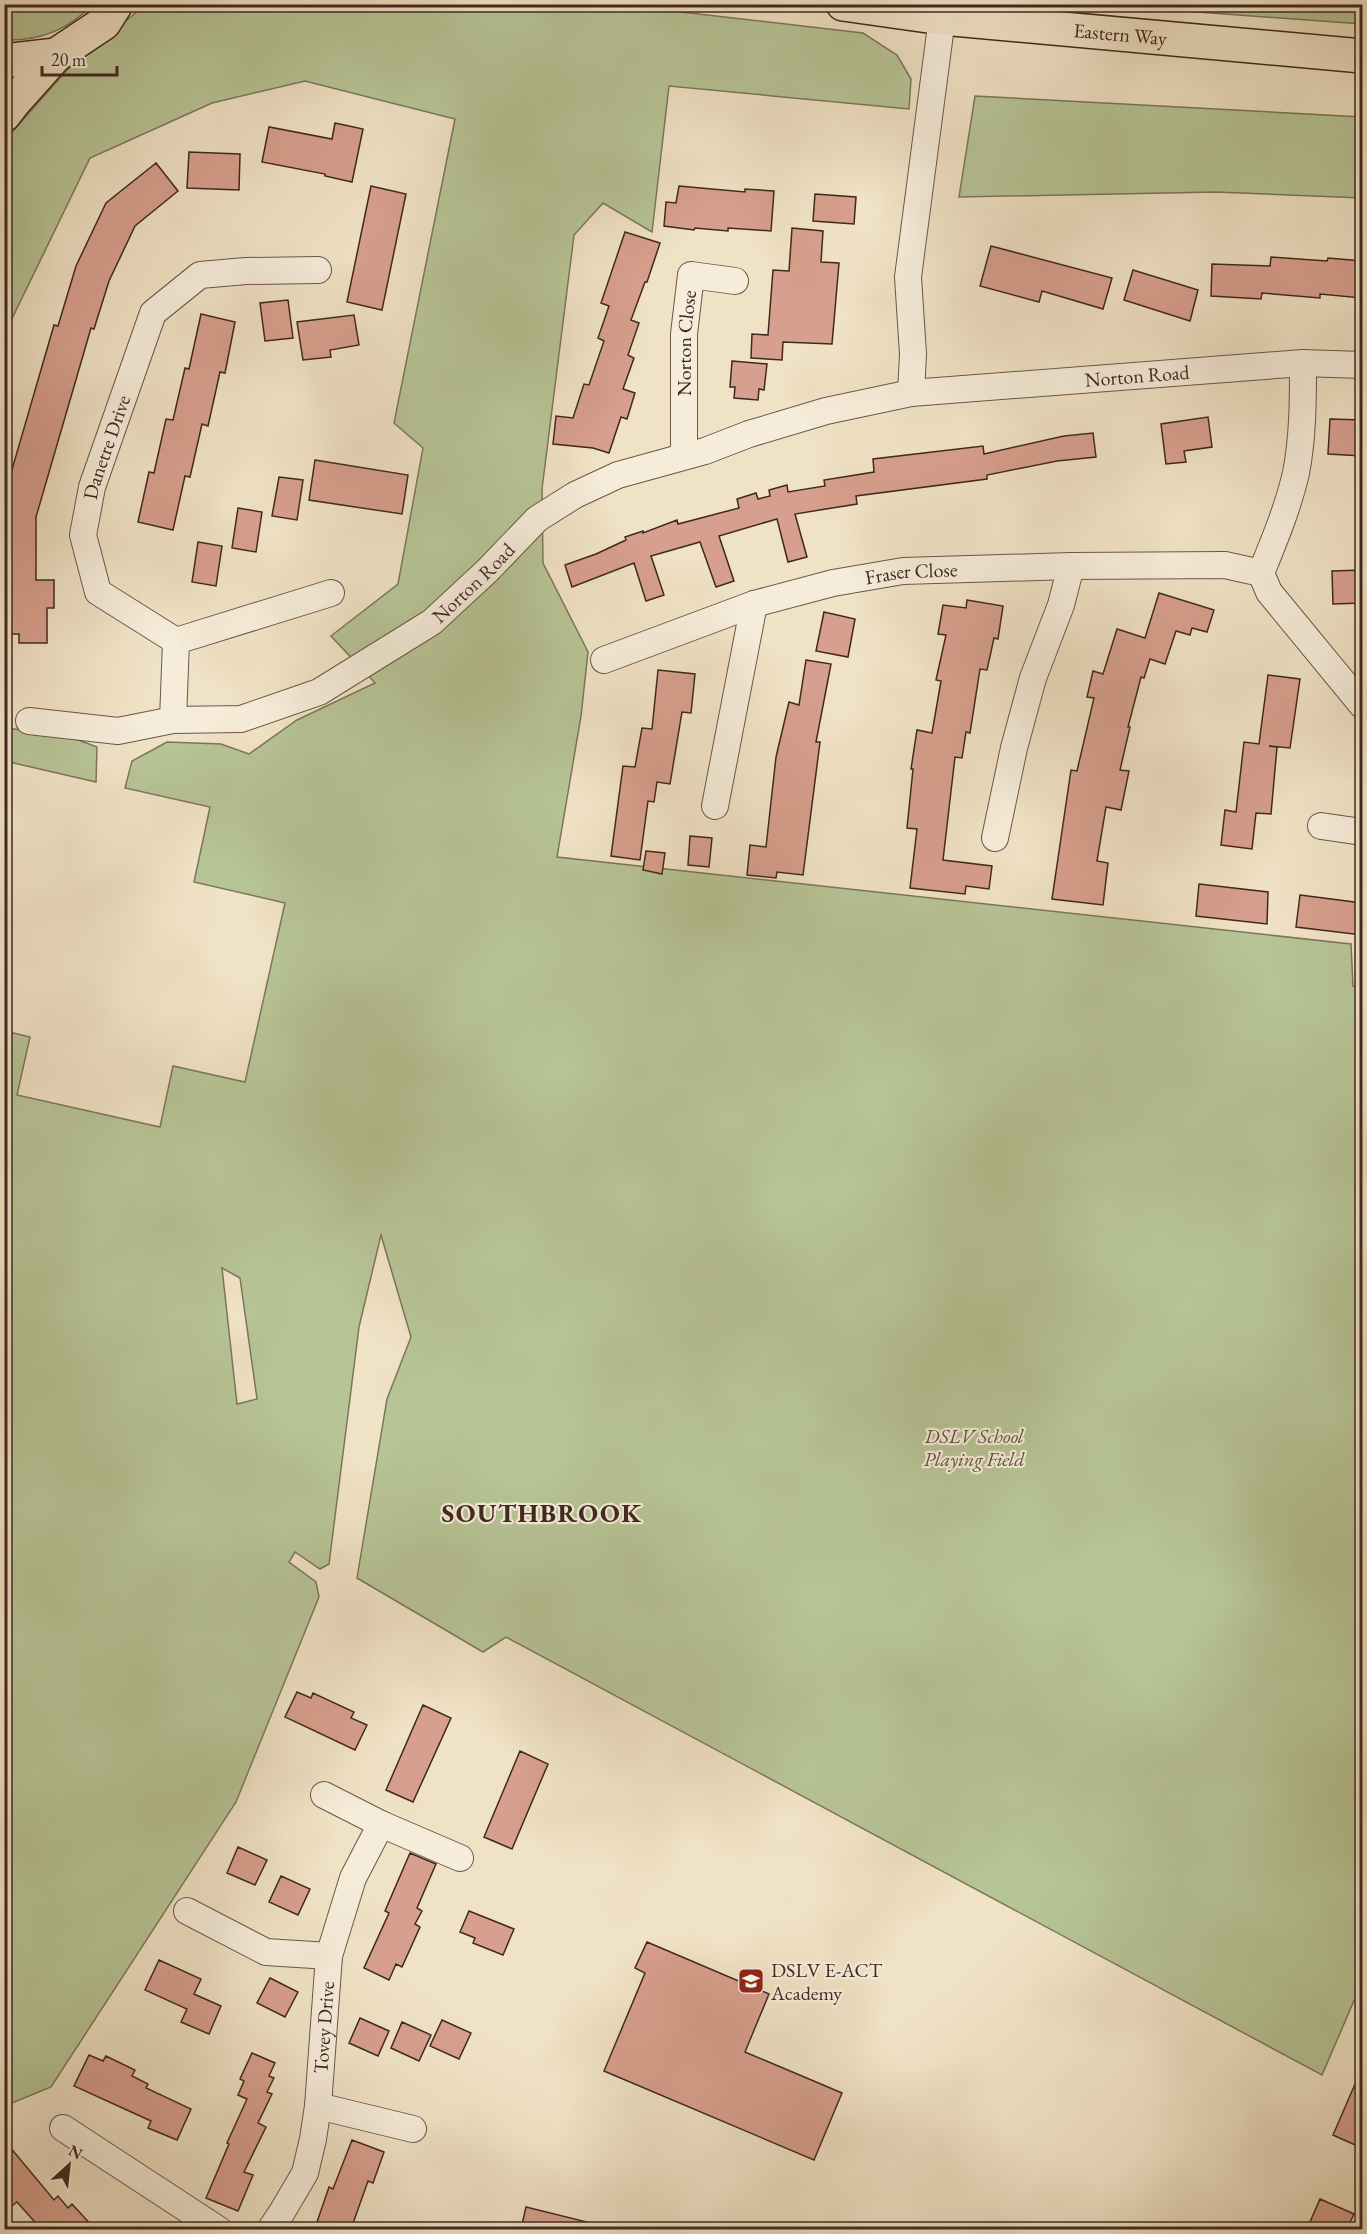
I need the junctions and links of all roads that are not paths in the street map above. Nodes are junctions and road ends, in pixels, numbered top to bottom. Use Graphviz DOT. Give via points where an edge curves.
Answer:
graph roads {
  1 [pos="116,4"];
  2 [pos="843,4"];
  3 [pos="942,18"];
  4 [pos="56,55"];
  5 [pos="1362,56"];
  6 [pos="4,61"];
  7 [pos="4,115"];
  8 [pos="318,270"];
  9 [pos="735,281"];
  10 [pos="1303,363"];
  11 [pos="1362,364"];
  12 [pos="911,393"];
  13 [pos="684,455"];
  14 [pos="1071,566"];
  15 [pos="1261,573"];
  16 [pos="331,593"];
  17 [pos="754,604"];
  18 [pos="176,640"];
  19 [pos="604,660"];
  20 [pos="1362,705"];
  21 [pos="173,720"];
  22 [pos="29,721"];
  23 [pos="715,806"];
  24 [pos="1321,826"];
  25 [pos="1362,832"];
  26 [pos="995,838"];
  27 [pos="324,1795"];
  28 [pos="381,1824"];
  29 [pos="460,1858"];
  30 [pos="187,1911"];
  31 [pos="329,1956"];
  32 [pos="318,2106"];
  33 [pos="63,2128"];
  34 [pos="413,2129"];
  35 [pos="219,2229"];
  36 [pos="270,2229"];
  1 -- 4 [label="main road" via="104,23"];
  2 -- 3 [label="main road, Eastern Way"];
  3 -- 5 [label="main road, Eastern Way"];
  3 -- 12 [label="street" via="908,277 913,354"];
  4 -- 6 [label="main road"];
  4 -- 7 [label="main road"];
  8 -- 18 [label="street, Danetre Drive" via="200,275 153,313 92,487 83,535 98,592"];
  9 -- 13 [label="street, Norton Close" via="691,275 684,334"];
  10 -- 11 [label="street, Norton Road"];
  10 -- 12 [label="street, Norton Road"];
  10 -- 15 [label="street" via="1303,418 1296,474"];
  12 -- 13 [label="street, Norton Road" via="826,411"];
  13 -- 21 [label="street, Norton Road" via="618,475 537,519 432,622 319,692 241,719"];
  14 -- 15 [label="street, Fraser Close" via="1225,566"];
  14 -- 17 [label="street, Fraser Close" via="903,571"];
  14 -- 26 [label="street" via="1061,605 1033,678"];
  15 -- 20 [label="street" via="1269,592"];
  16 -- 18 [label="street"];
  17 -- 19 [label="street, Fraser Close"];
  17 -- 23 [label="street"];
  18 -- 21 [label="street"];
  21 -- 22 [label="street, Norton Road" via="118,731"];
  24 -- 25 [label="street"];
  27 -- 28 [label="street"];
  28 -- 29 [label="street"];
  28 -- 31 [label="street, Tovey Drive" via="353,1878"];
  30 -- 31 [label="street" via="266,1952"];
  31 -- 32 [label="street, Tovey Drive"];
  32 -- 34 [label="street"];
  32 -- 36 [label="street, Tovey Drive" via="305,2173"];
  33 -- 35 [label="street"];
}
